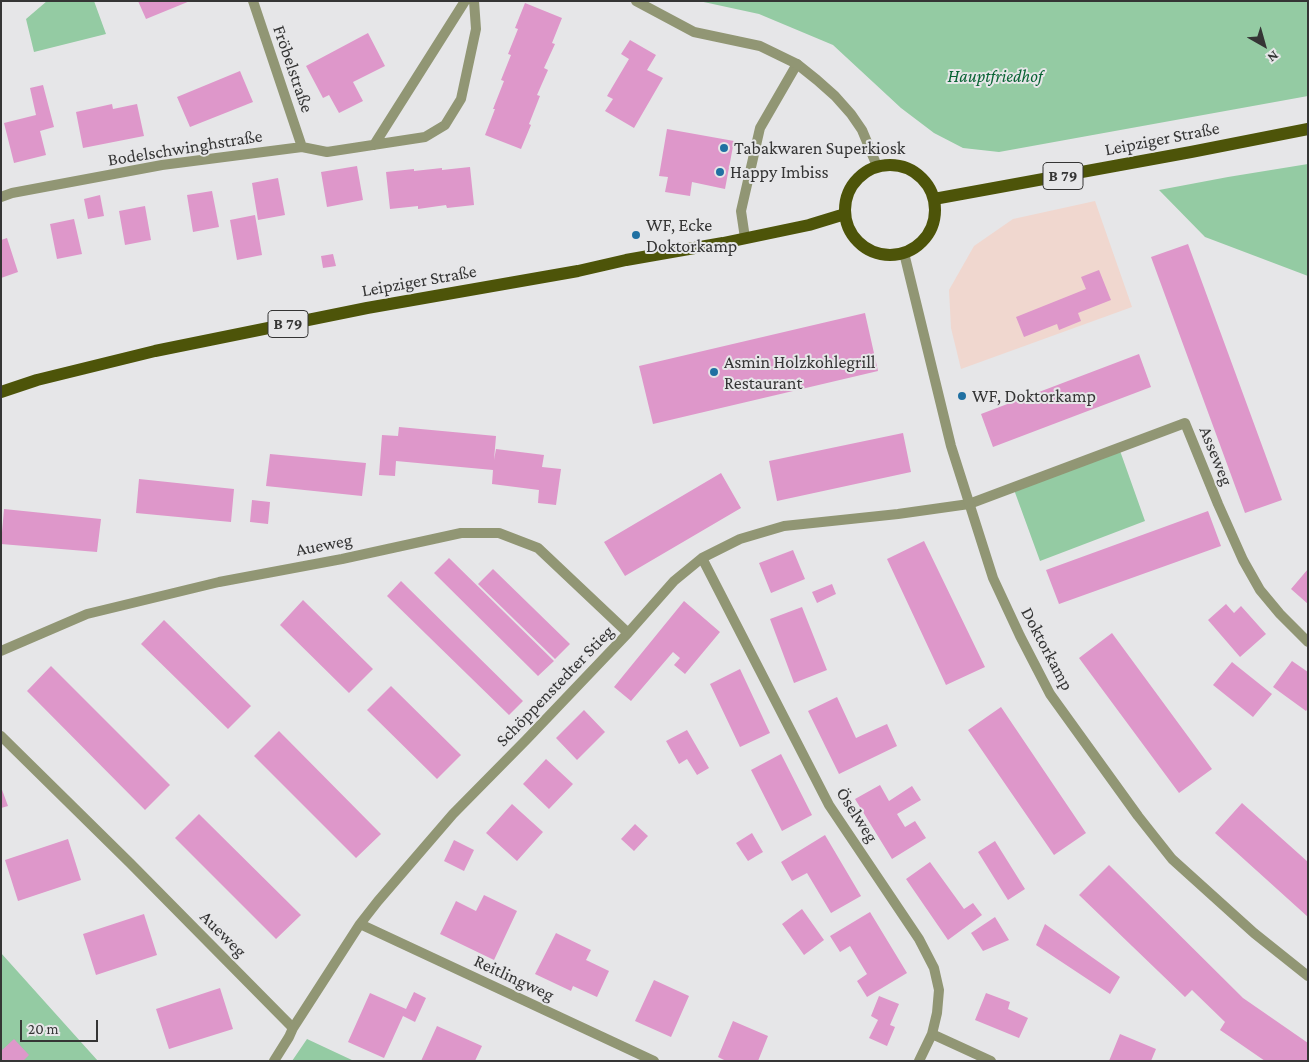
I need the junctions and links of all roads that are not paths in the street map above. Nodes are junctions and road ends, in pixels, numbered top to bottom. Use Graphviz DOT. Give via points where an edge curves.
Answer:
graph roads {
  1 [pos="253,1"];
  2 [pos="465,1"];
  3 [pos="474,1"];
  4 [pos="636,1"];
  5 [pos="797,64"];
  6 [pos="1308,129"];
  7 [pos="374,145"];
  8 [pos="302,147"];
  9 [pos="877,166"];
  10 [pos="1,197"];
  11 [pos="934,199"];
  12 [pos="845,214"];
  13 [pos="745,238"];
  14 [pos="904,253"];
  15 [pos="1,392"];
  16 [pos="969,504"];
  17 [pos="702,558"];
  18 [pos="628,633"];
  19 [pos="1308,642"];
  20 [pos="1,652"];
  21 [pos="1,736"];
  22 [pos="360,924"];
  23 [pos="1308,976"];
  24 [pos="293,1028"];
  25 [pos="932,1034"];
  26 [pos="274,1061"];
  27 [pos="654,1061"];
  28 [pos="919,1061"];
  29 [pos="991,1061"];
  1 -- 8 [label="street, Fröbelstraße"];
  2 -- 7 [label="street"];
  3 -- 7 [label="street, Bodelschwinghstraße" via="476,29 462,99 445,124 425,137"];
  4 -- 5 [label="street" via="694,32 760,46"];
  5 -- 9 [label="street" via="851,114 862,130"];
  5 -- 13 [label="street" via="760,128 741,211"];
  6 -- 11 [label="main road, Leipziger Straße / B 79"];
  7 -- 8 [label="street, Bodelschwinghstraße" via="327,152"];
  8 -- 10 [label="street, Bodelschwinghstraße" via="162,165"];
  9 -- 11 [label="main road" via="898,165 917,173 931,189"];
  9 -- 12 [label="main road" via="852,184"];
  11 -- 14 [label="main road" via="936,210 930,232 923,241"];
  12 -- 13 [label="main road, Leipziger Straße / B 79"];
  12 -- 14 [label="main road" via="848,227 865,247 877,253"];
  13 -- 15 [label="main road, Leipziger Straße / B 79" via="165,349"];
  14 -- 16 [label="street, Doktorkamp" via="951,446"];
  16 -- 17 [label="street, Schöppenstedter Stieg" via="784,526 740,539"];
  16 -- 19 [label="street, Asseweg" via="1185,423 1243,560 1260,590"];
  16 -- 23 [label="street, Doktorkamp" via="993,578 1050,694 1127,802 1172,859 1254,933"];
  17 -- 18 [label="street, Schöppenstedter Stieg" via="674,581"];
  17 -- 25 [label="street, Öselweg" via="829,805 919,939 934,968 939,990"];
  18 -- 20 [label="street, Aueweg" via="538,548 499,533 461,533 219,582 87,614"];
  18 -- 22 [label="street, Schöppenstedter Stieg" via="453,814"];
  21 -- 24 [label="street, Aueweg"];
  22 -- 24 [label="street, Schöppenstedter Stieg"];
  22 -- 27 [label="street, Reitlingweg"];
  24 -- 26 [label="street, Schöppenstedter Stieg"];
  25 -- 28 [label="street"];
  25 -- 29 [label="street"];
}
